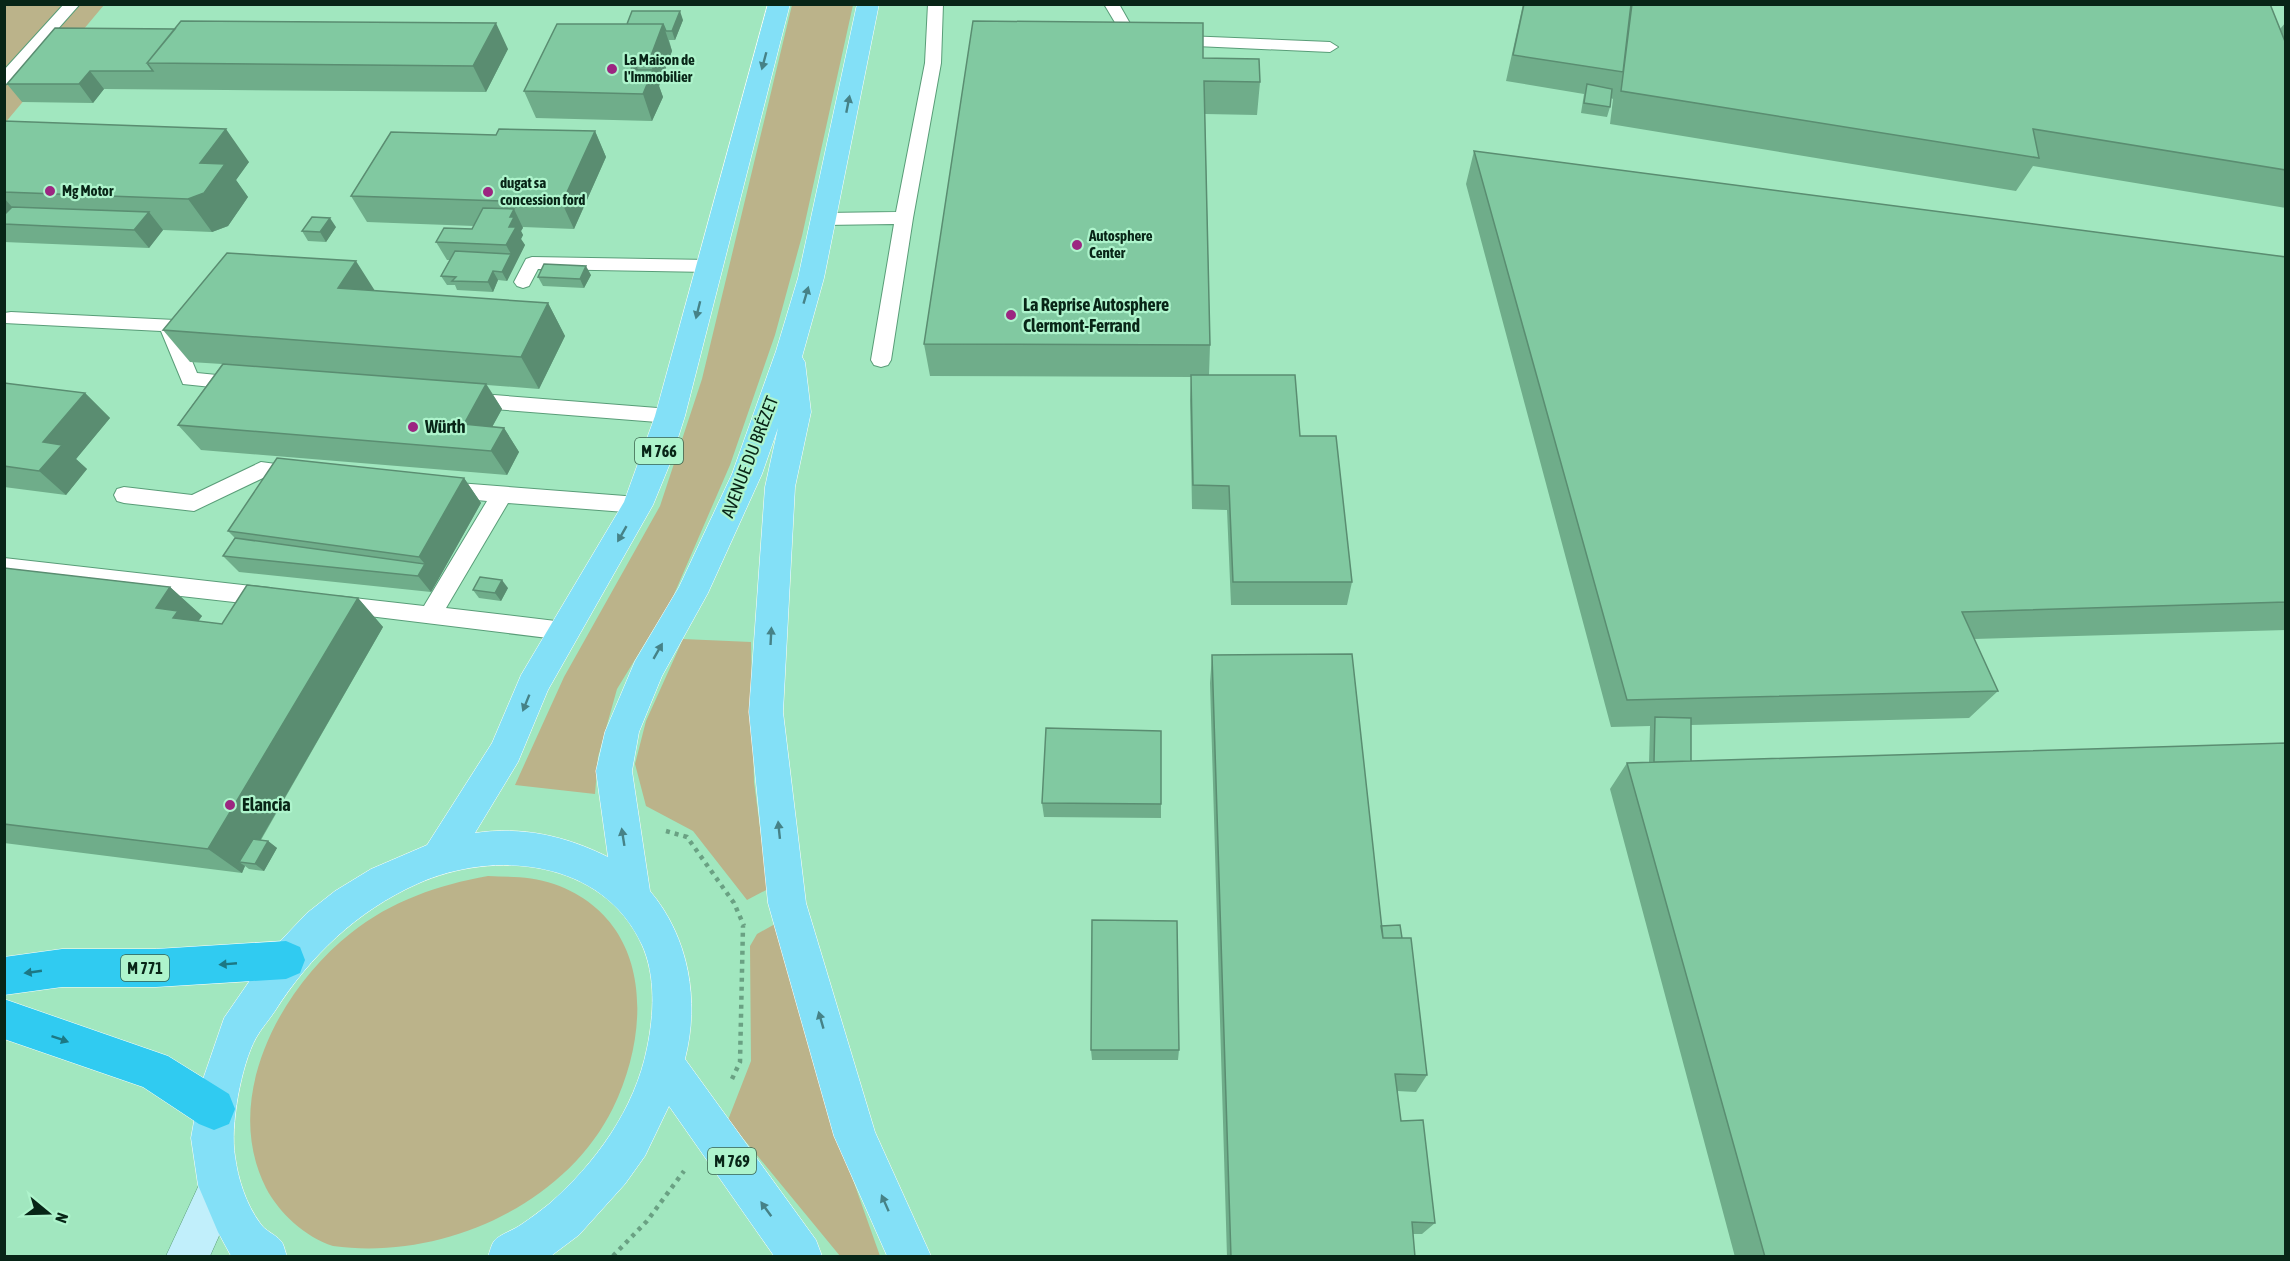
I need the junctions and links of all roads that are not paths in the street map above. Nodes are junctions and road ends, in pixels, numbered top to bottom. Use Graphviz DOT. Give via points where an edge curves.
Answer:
graph roads {
  1 [pos="73,4"];
  2 [pos="779,4"];
  3 [pos="868,4"];
  4 [pos="936,4"];
  5 [pos="1111,4"];
  6 [pos="1330,47"];
  7 [pos="4,80"];
  8 [pos="904,218"];
  9 [pos="824,219"];
  10 [pos="709,267"];
  11 [pos="523,282"];
  12 [pos="12,318"];
  13 [pos="790,351"];
  14 [pos="881,360"];
  15 [pos="260,384"];
  16 [pos="447,399"];
  17 [pos="670,416"];
  18 [pos="318,476"];
  19 [pos="421,488"];
  20 [pos="124,495"];
  21 [pos="501,496"];
  22 [pos="638,506"];
  23 [pos="4,567"];
  24 [pos="288,600"];
  25 [pos="312,602"];
  26 [pos="430,615"];
  27 [pos="564,631"];
  28 [pos="440,858"];
  29 [pos="632,895"];
  30 [pos="286,960"];
  31 [pos="4,976"];
  32 [pos="4,1019"];
  33 [pos="664,1064"];
  34 [pos="214,1109"];
  35 [pos="219,1189"];
  36 [pos="521,1255"];
  37 [pos="188,1257"];
  38 [pos="265,1257"];
  39 [pos="800,1257"];
  40 [pos="909,1257"];
  1 -- 7 [label="lane"];
  2 -- 10 [label="main road, M 766, one-way"];
  9 -- 3 [label="main road, AVENUE DU BRÉZET, one-way"];
  4 -- 8 [label="lane" via="933,63"];
  5 -- 6 [label="lane" via="1131,38"];
  8 -- 9 [label="lane"];
  8 -- 14 [label="lane"];
  13 -- 9 [label="main road, AVENUE DU BRÉZET, one-way"];
  10 -- 11 [label="lane" via="532,263"];
  10 -- 17 [label="main road, M 766, one-way"];
  12 -- 15 [label="lane" via="168,325 190,379"];
  29 -- 13 [label="main road, AVENUE DU BRÉZET, one-way" via="614,771 622,732 647,671 692,593 747,474"];
  40 -- 13 [label="main road, one-way" via="855,1136 787,903 766,712 780,487 796,412"];
  16 -- 17 [label="lane"];
  17 -- 22 [label="main road, M 766"];
  18 -- 20 [label="lane" via="261,470 194,503"];
  19 -- 21 [label="lane"];
  21 -- 22 [label="lane"];
  21 -- 26 [label="lane"];
  22 -- 27 [label="main road, M 766, one-way"];
  23 -- 24 [label="lane"];
  25 -- 26 [label="lane"];
  26 -- 27 [label="lane"];
  27 -- 28 [label="main road, M 766, one-way" via="533,685 506,751"];
  28 -- 29 [label="main road" via="506,848 567,855 603,872"];
  28 -- 30 [label="main road" via="385,881 332,915"];
  29 -- 33 [label="main road" via="655,928 670,974 672,1018"];
  30 -- 31 [label="highway, M 771, one-way" via="156,968 62,968"];
  30 -- 34 [label="main road" via="238,1031"];
  32 -- 34 [label="highway, one-way" via="154,1070"];
  33 -- 36 [label="main road" via="643,1119 615,1164 569,1214"];
  39 -- 33 [label="main road, M 769, one-way"];
  34 -- 35 [label="main road" via="212,1149"];
  35 -- 37 [label="street"];
  35 -- 38 [label="main road" via="245,1241"];
}
